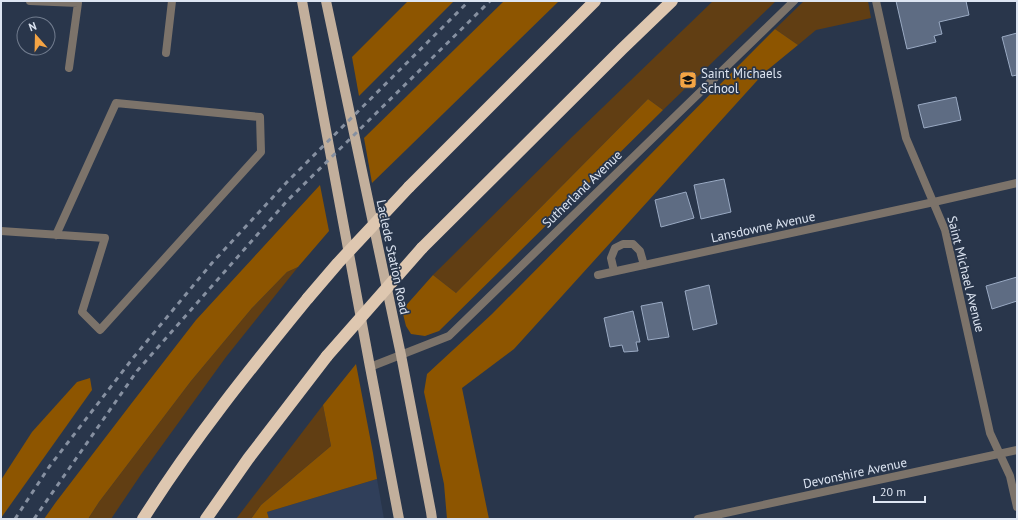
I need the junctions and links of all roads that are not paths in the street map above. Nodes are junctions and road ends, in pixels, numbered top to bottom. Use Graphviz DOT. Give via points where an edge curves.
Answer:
graph roads {
  1 [pos="30,1"];
  2 [pos="172,1"];
  3 [pos="302,1"];
  4 [pos="326,1"];
  5 [pos="595,1"];
  6 [pos="672,1"];
  7 [pos="794,1"];
  8 [pos="876,1"];
  9 [pos="166,53"];
  10 [pos="70,68"];
  11 [pos="1017,183"];
  12 [pos="934,202"];
  13 [pos="1,231"];
  14 [pos="56,235"];
  15 [pos="644,265"];
  16 [pos="614,271"];
  17 [pos="598,275"];
  18 [pos="400,355"];
  19 [pos="370,367"];
  20 [pos="1017,450"];
  21 [pos="1000,454"];
  22 [pos="1017,507"];
  23 [pos="143,519"];
  24 [pos="206,519"];
  25 [pos="399,519"];
  26 [pos="432,519"];
  27 [pos="698,519"];
  1 -- 10 [label="street" via="78,3"];
  2 -- 9 [label="street"];
  3 -- 19 [label="main road"];
  4 -- 18 [label="main road, Laclede Station Road"];
  5 -- 23 [label="highway, bridge" via="409,187 338,263 255,363 200,435"];
  6 -- 24 [label="highway, bridge" via="422,248 327,356 248,459"];
  7 -- 18 [label="street, Sutherland Avenue" via="449,336"];
  8 -- 12 [label="street, Saint Michael Avenue" via="906,138"];
  11 -- 12 [label="street, Lansdowne Avenue"];
  12 -- 15 [label="street, Lansdowne Avenue"];
  12 -- 21 [label="street, Saint Michael Avenue" via="945,230 990,433"];
  13 -- 14 [label="street"];
  14 -- 14 [label="street" via="105,238 82,312 100,330 261,152 260,117 116,103"];
  15 -- 16 [label="street, Lansdowne Avenue"];
  15 -- 16 [label="street" via="640,251 633,244 623,244 615,248 611,258"];
  16 -- 17 [label="street, Lansdowne Avenue"];
  18 -- 19 [label="street, Sutherland Avenue"];
  18 -- 26 [label="main road, Laclede Station Road"];
  19 -- 25 [label="main road"];
  20 -- 21 [label="street, Devonshire Avenue"];
  21 -- 22 [label="street, Saint Michael Avenue" via="1010,476"];
  21 -- 27 [label="street, Devonshire Avenue"];
}
